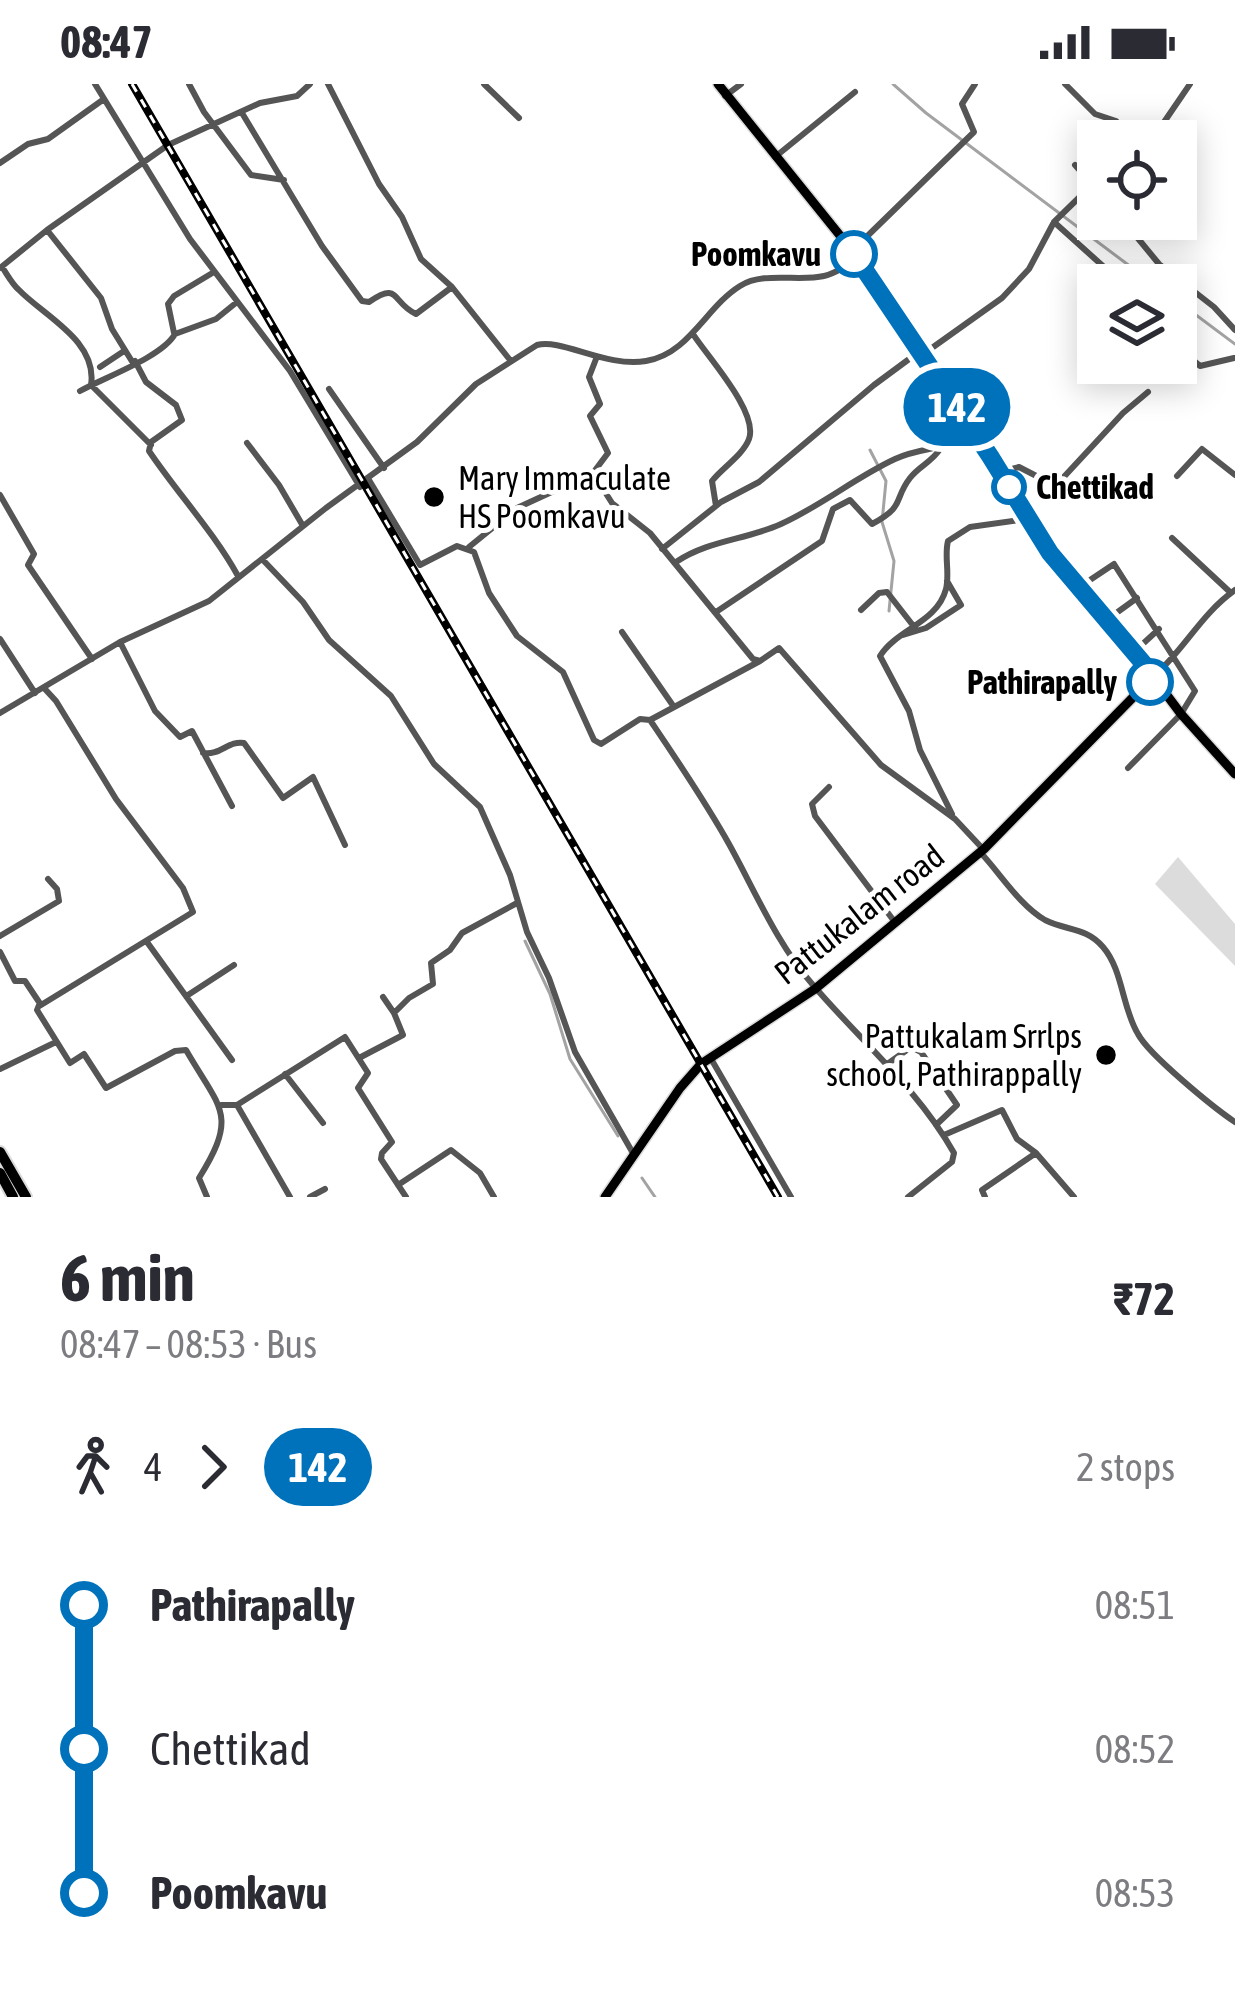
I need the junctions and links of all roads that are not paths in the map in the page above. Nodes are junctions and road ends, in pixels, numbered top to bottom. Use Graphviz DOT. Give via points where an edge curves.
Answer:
graph roads {
  1 [pos="95,84"];
  2 [pos="189,84"];
  3 [pos="310,84"];
  4 [pos="328,84"];
  5 [pos="484,84"];
  6 [pos="718,84"];
  7 [pos="741,84"];
  8 [pos="975,84"];
  9 [pos="1065,84"];
  10 [pos="1190,84"];
  11 [pos="855,92"];
  12 [pos="725,95"];
  13 [pos="104,99"];
  14 [pos="242,112"];
  15 [pos="519,118"];
  16 [pos="1111,120"];
  17 [pos="1165,120"];
  18 [pos="215,126"];
  19 [pos="775,157"];
  20 [pos="142,161"];
  21 [pos="0,163"];
  22 [pos="284,180"];
  23 [pos="1077,198"];
  24 [pos="1054,222"];
  25 [pos="47,230"];
  26 [pos="1139,240"];
  27 [pos="855,256"];
  28 [pos="1101,264"];
  29 [pos="1,267"];
  30 [pos="214,272"];
  31 [pos="452,287"];
  32 [pos="237,302"];
  33 [pos="1235,330"];
  34 [pos="175,334"];
  35 [pos="693,334"];
  36 [pos="124,352"];
  37 [pos="921,353"];
  38 [pos="596,358"];
  39 [pos="1234,358"];
  40 [pos="510,360"];
  41 [pos="134,362"];
  42 [pos="1197,364"];
  43 [pos="100,367"];
  44 [pos="91,385"];
  45 [pos="329,389"];
  46 [pos="80,391"];
  47 [pos="1148,392"];
  48 [pos="974,433"];
  49 [pos="247,443"];
  50 [pos="151,445"];
  51 [pos="940,449"];
  52 [pos="384,468"];
  53 [pos="1000,472"];
  54 [pos="593,473"];
  55 [pos="1177,476"];
  56 [pos="1235,476"];
  57 [pos="368,480"];
  58 [pos="360,487"];
  59 [pos="0,495"];
  60 [pos="716,506"];
  61 [pos="1027,519"];
  62 [pos="303,526"];
  63 [pos="1172,538"];
  64 [pos="468,548"];
  65 [pos="662,549"];
  66 [pos="262,559"];
  67 [pos="676,562"];
  68 [pos="238,576"];
  69 [pos="947,581"];
  70 [pos="1082,586"];
  71 [pos="1233,592"];
  72 [pos="1137,598"];
  73 [pos="861,610"];
  74 [pos="714,614"];
  75 [pos="1108,619"];
  76 [pos="915,628"];
  77 [pos="1160,629"];
  78 [pos="622,632"];
  79 [pos="0,639"];
  80 [pos="120,642"];
  81 [pos="1134,652"];
  82 [pos="1176,656"];
  83 [pos="92,659"];
  84 [pos="760,662"];
  85 [pos="1154,676"];
  86 [pos="44,688"];
  87 [pos="35,693"];
  88 [pos="674,707"];
  89 [pos="0,712"];
  90 [pos="1181,714"];
  91 [pos="650,720"];
  92 [pos="203,753"];
  93 [pos="1128,768"];
  94 [pos="1235,774"];
  95 [pos="829,787"];
  96 [pos="232,806"];
  97 [pos="955,819"];
  98 [pos="344,845"];
  99 [pos="982,851"];
  100 [pos="48,879"];
  101 [pos="518,903"];
  102 [pos="896,924"];
  103 [pos="0,936"];
  104 [pos="147,942"];
  105 [pos="0,952"];
  106 [pos="235,964"];
  107 [pos="815,988"];
  108 [pos="188,995"];
  109 [pos="383,997"];
  110 [pos="40,1004"];
  111 [pos="394,1013"];
  112 [pos="56,1042"];
  113 [pos="710,1057"];
  114 [pos="359,1058"];
  115 [pos="232,1060"];
  116 [pos="886,1065"];
  117 [pos="0,1069"];
  118 [pos="284,1074"];
  119 [pos="237,1105"];
  120 [pos="219,1106"];
  121 [pos="1235,1122"];
  122 [pos="323,1123"];
  123 [pos="936,1125"];
  124 [pos="944,1136"];
  125 [pos="0,1151"];
  126 [pos="1036,1153"];
  127 [pos="634,1155"];
  128 [pos="0,1173"];
  129 [pos="398,1185"];
  130 [pos="325,1189"];
  131 [pos="913,1195"];
  132 [pos="13,1197"];
  133 [pos="26,1197"];
  134 [pos="207,1197"];
  135 [pos="290,1197"];
  136 [pos="310,1197"];
  137 [pos="406,1197"];
  138 [pos="494,1197"];
  139 [pos="605,1197"];
  140 [pos="791,1197"];
  141 [pos="985,1197"];
  142 [pos="1074,1197"];
  1 -- 13 [label="street"];
  2 -- 18 [label="street"];
  3 -- 14 [label="street" via="297,96"];
  4 -- 31 [label="street" via="421,259"];
  5 -- 15 [label="street"];
  6 -- 12 [label="main road"];
  7 -- 12 [label="street"];
  8 -- 27 [label="street" via="962,104 974,132"];
  9 -- 16 [label="street"];
  10 -- 17 [label="street"];
  11 -- 19 [label="street"];
  12 -- 19 [label="main road"];
  13 -- 20 [label="street"];
  13 -- 21 [label="street"];
  14 -- 18 [label="street"];
  14 -- 22 [label="street"];
  18 -- 20 [label="street"];
  18 -- 22 [label="street" via="251,175"];
  19 -- 27 [label="main road"];
  20 -- 25 [label="street"];
  20 -- 30 [label="street"];
  22 -- 31 [label="street" via="362,302 391,292 416,314"];
  23 -- 24 [label="street"];
  24 -- 28 [label="street"];
  24 -- 37 [label="street" via="1002,298"];
  25 -- 29 [label="street"];
  25 -- 36 [label="street" via="101,298"];
  26 -- 33 [label="street"];
  27 -- 35 [label="street" via="827,276 749,282"];
  27 -- 37 [label="main road"];
  29 -- 44 [label="street" via="74,336 93,372"];
  30 -- 32 [label="street"];
  30 -- 34 [label="street" via="168,304"];
  31 -- 40 [label="street"];
  32 -- 34 [label="street" via="216,320"];
  32 -- 58 [label="street"];
  34 -- 41 [label="street"];
  35 -- 38 [label="street" via="654,359"];
  35 -- 60 [label="street" via="750,430 712,482"];
  36 -- 41 [label="street"];
  36 -- 43 [label="street"];
  37 -- 48 [label="main road"];
  37 -- 60 [label="street" via="759,482"];
  38 -- 40 [label="street" via="548,342"];
  38 -- 54 [label="street" via="590,377 600,404 590,416 608,453"];
  39 -- 42 [label="street"];
  40 -- 52 [label="street"];
  41 -- 44 [label="street"];
  41 -- 50 [label="street" via="182,420"];
  44 -- 46 [label="street"];
  44 -- 50 [label="street"];
  45 -- 52 [label="street"];
  47 -- 53 [label="street" via="1061,480 1019,467"];
  48 -- 51 [label="street"];
  48 -- 53 [label="main road"];
  49 -- 62 [label="street"];
  50 -- 68 [label="street"];
  51 -- 67 [label="street" via="885,464 794,518"];
  51 -- 74 [label="street" via="887,516 872,524 850,500 833,508 822,541"];
  52 -- 57 [label="street"];
  53 -- 61 [label="main road"];
  54 -- 64 [label="street" via="517,508"];
  54 -- 65 [label="street" via="612,503"];
  55 -- 56 [label="street" via="1202,449"];
  57 -- 58 [label="street"];
  57 -- 64 [label="street" via="420,565"];
  58 -- 62 [label="street"];
  59 -- 83 [label="street" via="34,554 28,565"];
  60 -- 65 [label="street"];
  61 -- 69 [label="street" via="955,535 946,548"];
  61 -- 70 [label="main road"];
  62 -- 66 [label="street"];
  63 -- 71 [label="street"];
  64 -- 91 [label="street" via="517,636 562,672 594,740 601,744 640,718"];
  65 -- 67 [label="street"];
  66 -- 68 [label="street"];
  66 -- 101 [label="street" via="329,640 386,689 434,764 480,807"];
  67 -- 74 [label="street"];
  68 -- 80 [label="street" via="209,601"];
  69 -- 76 [label="street" via="934,611"];
  69 -- 76 [label="street" via="961,605"];
  70 -- 72 [label="street" via="1114,563"];
  70 -- 75 [label="main road"];
  71 -- 82 [label="street"];
  72 -- 75 [label="street"];
  72 -- 77 [label="street"];
  73 -- 76 [label="street" via="887,592"];
  74 -- 84 [label="street"];
  75 -- 81 [label="main road"];
  76 -- 97 [label="street" via="894,638 880,661"];
  77 -- 81 [label="street"];
  77 -- 82 [label="street"];
  78 -- 88 [label="street"];
  79 -- 87 [label="street"];
  80 -- 83 [label="street"];
  80 -- 92 [label="street" via="166,725 180,737 192,731"];
  81 -- 85 [label="main road"];
  82 -- 85 [label="street"];
  82 -- 90 [label="street" via="1196,691"];
  83 -- 86 [label="street"];
  84 -- 88 [label="street"];
  84 -- 97 [label="street" via="779,648 881,765"];
  85 -- 90 [label="main road"];
  85 -- 99 [label="main road, Pattukalam road"];
  86 -- 87 [label="street"];
  86 -- 104 [label="street" via="190,901 190,915"];
  87 -- 89 [label="street"];
  88 -- 91 [label="street"];
  90 -- 93 [label="street"];
  90 -- 94 [label="main road"];
  91 -- 107 [label="street"];
  92 -- 96 [label="street"];
  92 -- 98 [label="street" via="244,743 284,798 314,777"];
  95 -- 102 [label="street" via="812,804 815,816"];
  97 -- 99 [label="street"];
  99 -- 102 [label="main road, Pattukalam road"];
  99 -- 121 [label="street" via="1030,909 1097,941 1139,1038"];
  100 -- 103 [label="street" via="59,901"];
  101 -- 111 [label="street" via="461,933 431,963 433,984"];
  101 -- 127 [label="street" via="574,1052"];
  102 -- 107 [label="main road, Pattukalam road"];
  104 -- 108 [label="street"];
  104 -- 110 [label="street"];
  105 -- 110 [label="street"];
  106 -- 108 [label="street"];
  107 -- 113 [label="main road, Pattukalam road"];
  107 -- 116 [label="street"];
  108 -- 115 [label="street"];
  109 -- 111 [label="street"];
  110 -- 112 [label="street"];
  111 -- 114 [label="street" via="403,1035"];
  112 -- 117 [label="street"];
  112 -- 120 [label="street" via="70,1063 83,1054 106,1088 184,1048"];
  113 -- 127 [label="main road, Pattukalam road"];
  113 -- 140 [label="street"];
  114 -- 118 [label="street" via="345,1037"];
  114 -- 129 [label="street" via="369,1075 358,1088 392,1142 382,1160"];
  116 -- 123 [label="street"];
  116 -- 123 [label="street" via="911,1047 921,1052 957,1105"];
  118 -- 119 [label="street"];
  118 -- 122 [label="street"];
  119 -- 120 [label="street"];
  119 -- 135 [label="street"];
  120 -- 134 [label="street" via="218,1150 199,1178"];
  123 -- 124 [label="street"];
  124 -- 126 [label="street" via="1002,1110 1017,1139"];
  124 -- 131 [label="street" via="955,1157"];
  125 -- 133 [label="highway"];
  126 -- 141 [label="street" via="982,1190"];
  126 -- 142 [label="street"];
  127 -- 139 [label="main road, Pattukalam road"];
  128 -- 132 [label="highway"];
  129 -- 137 [label="street"];
  129 -- 138 [label="street" via="451,1150"];
  130 -- 136 [label="street"];
}
